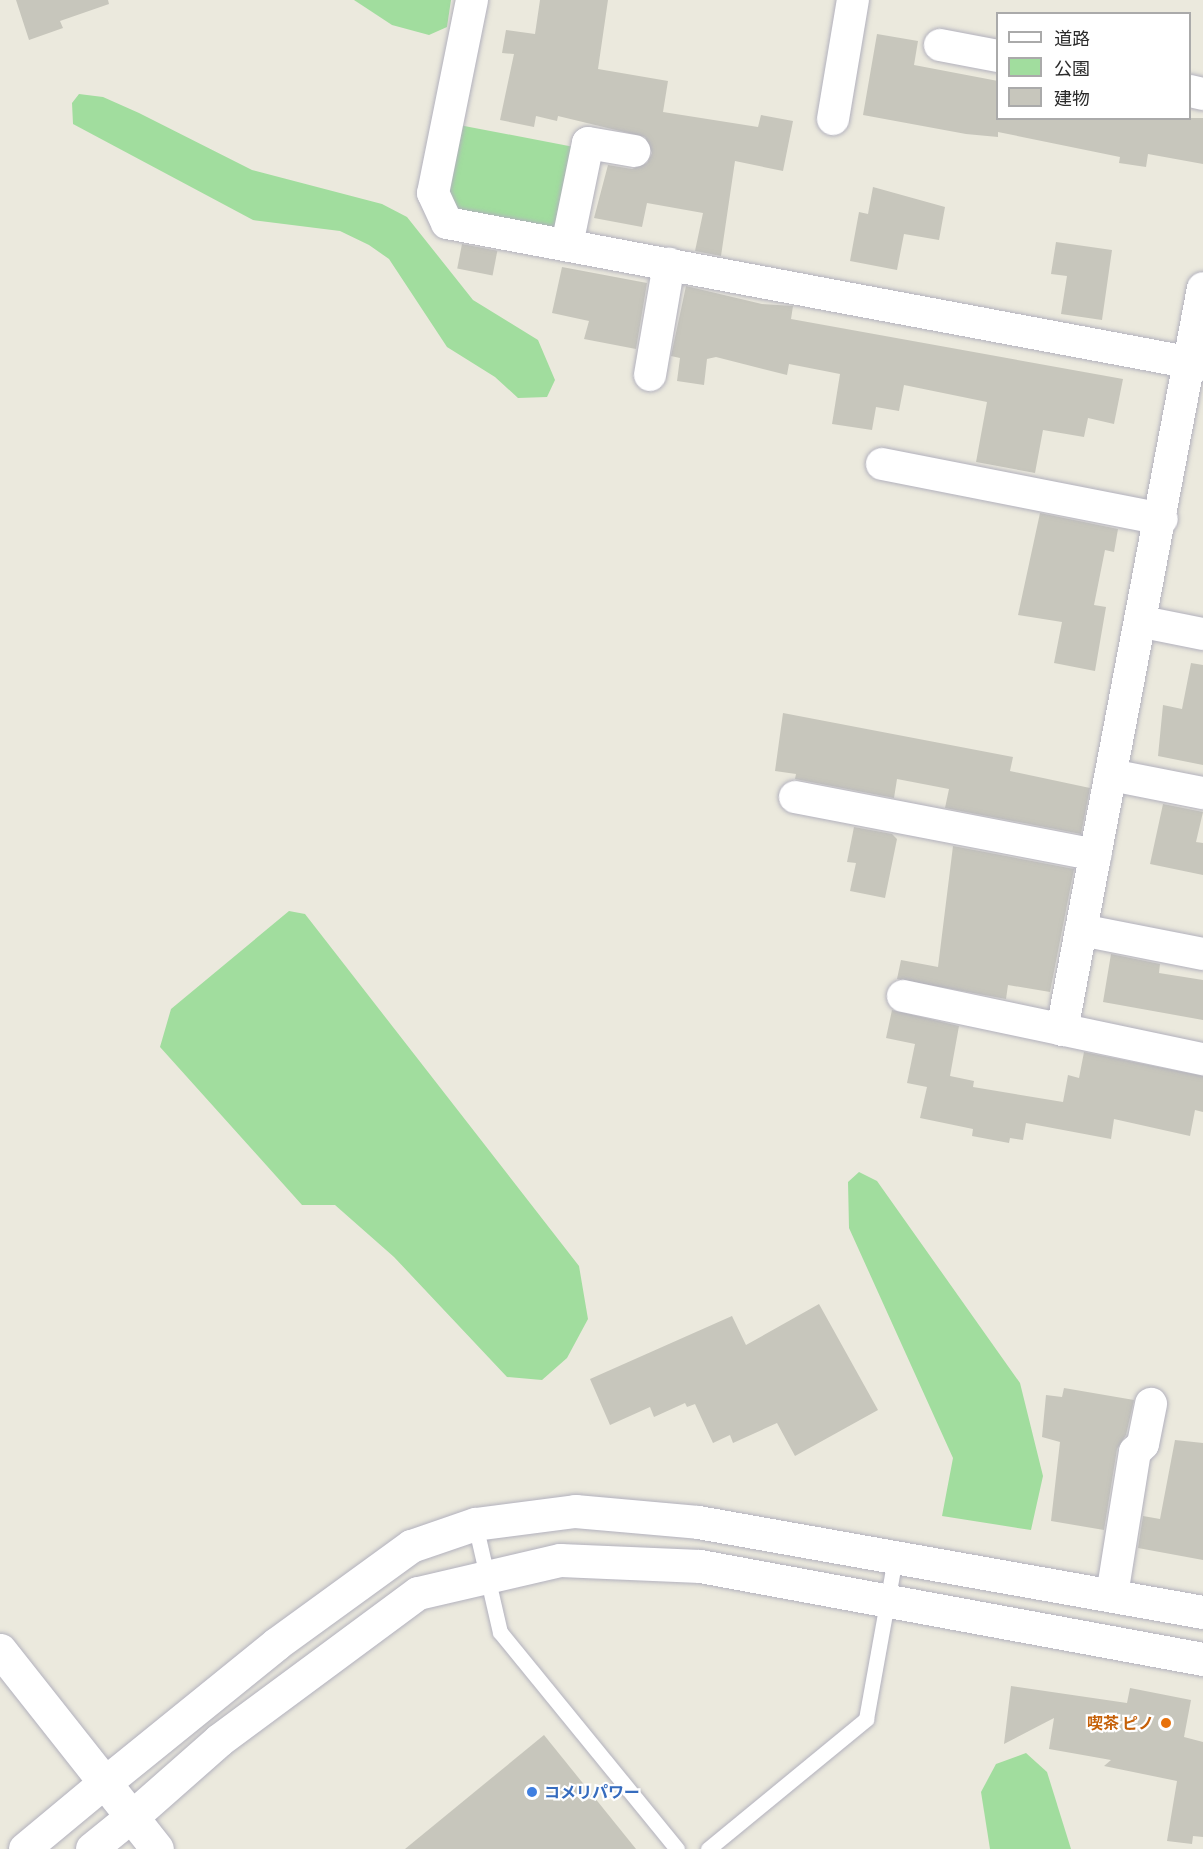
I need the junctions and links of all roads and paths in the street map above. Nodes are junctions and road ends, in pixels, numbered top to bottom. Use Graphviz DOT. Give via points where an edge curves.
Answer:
graph roads {
  1 [pos="472,0"];
  2 [pos="853,0"];
  3 [pos="940,45"];
  4 [pos="996,56"];
  5 [pos="833,119"];
  6 [pos="634,151"];
  7 [pos="567,245"];
  8 [pos="669,264"];
  9 [pos="1203,288"];
  10 [pos="1197,364"];
  11 [pos="650,375"];
  12 [pos="882,464"];
  13 [pos="1162,519"];
  14 [pos="1143,622"];
  15 [pos="1203,634"];
  16 [pos="1111,775"];
  17 [pos="1203,793"];
  18 [pos="795,797"];
  19 [pos="1095,855"];
  20 [pos="1081,930"];
  21 [pos="1203,954"];
  22 [pos="903,996"];
  23 [pos="1062,1030"];
  24 [pos="1203,1059"];
  25 [pos="1151,1404"];
  26 [pos="475,1524"];
  27 [pos="895,1558"];
  28 [pos="486,1575"];
  29 [pos="1112,1595"];
  30 [pos="886,1603"];
  31 [pos="1203,1612"];
  32 [pos="0,1650"];
  33 [pos="1203,1659"];
  34 [pos="107,1781"];
  35 [pos="134,1815"];
  36 [pos="25,1849"];
  37 [pos="92,1849"];
  38 [pos="157,1849"];
  39 [pos="677,1849"];
  40 [pos="708,1849"];
  1 -- 7 [label="street" via="433,193 447,222"];
  2 -- 5 [label="street"];
  3 -- 4 [label="street"];
  6 -- 7 [label="street" via="588,143"];
  7 -- 8 [label="street"];
  8 -- 10 [label="street"];
  8 -- 11 [label="street"];
  9 -- 10 [label="street"];
  10 -- 13 [label="street"];
  12 -- 13 [label="street"];
  13 -- 14 [label="street"];
  14 -- 15 [label="street"];
  14 -- 16 [label="street"];
  16 -- 17 [label="street"];
  16 -- 19 [label="street"];
  18 -- 19 [label="street"];
  19 -- 20 [label="street"];
  20 -- 21 [label="street"];
  20 -- 23 [label="street"];
  22 -- 23 [label="street"];
  23 -- 24 [label="street"];
  25 -- 29 [label="street" via="1143,1444 1135,1452"];
  26 -- 27 [label="street" via="575,1511 698,1522"];
  26 -- 28 [label="lane"];
  26 -- 34 [label="street" via="411,1546 276,1644"];
  27 -- 29 [label="street"];
  27 -- 30 [label="lane"];
  28 -- 30 [label="street" via="560,1560 700,1566"];
  28 -- 35 [label="street" via="418,1593 219,1740"];
  28 -- 39 [label="lane" via="500,1632"];
  29 -- 31 [label="street"];
  30 -- 33 [label="street"];
  30 -- 40 [label="lane" via="866,1719"];
  32 -- 34 [label="street"];
  34 -- 35 [label="street"];
  34 -- 36 [label="street"];
  35 -- 37 [label="street"];
  35 -- 38 [label="street"];
}
